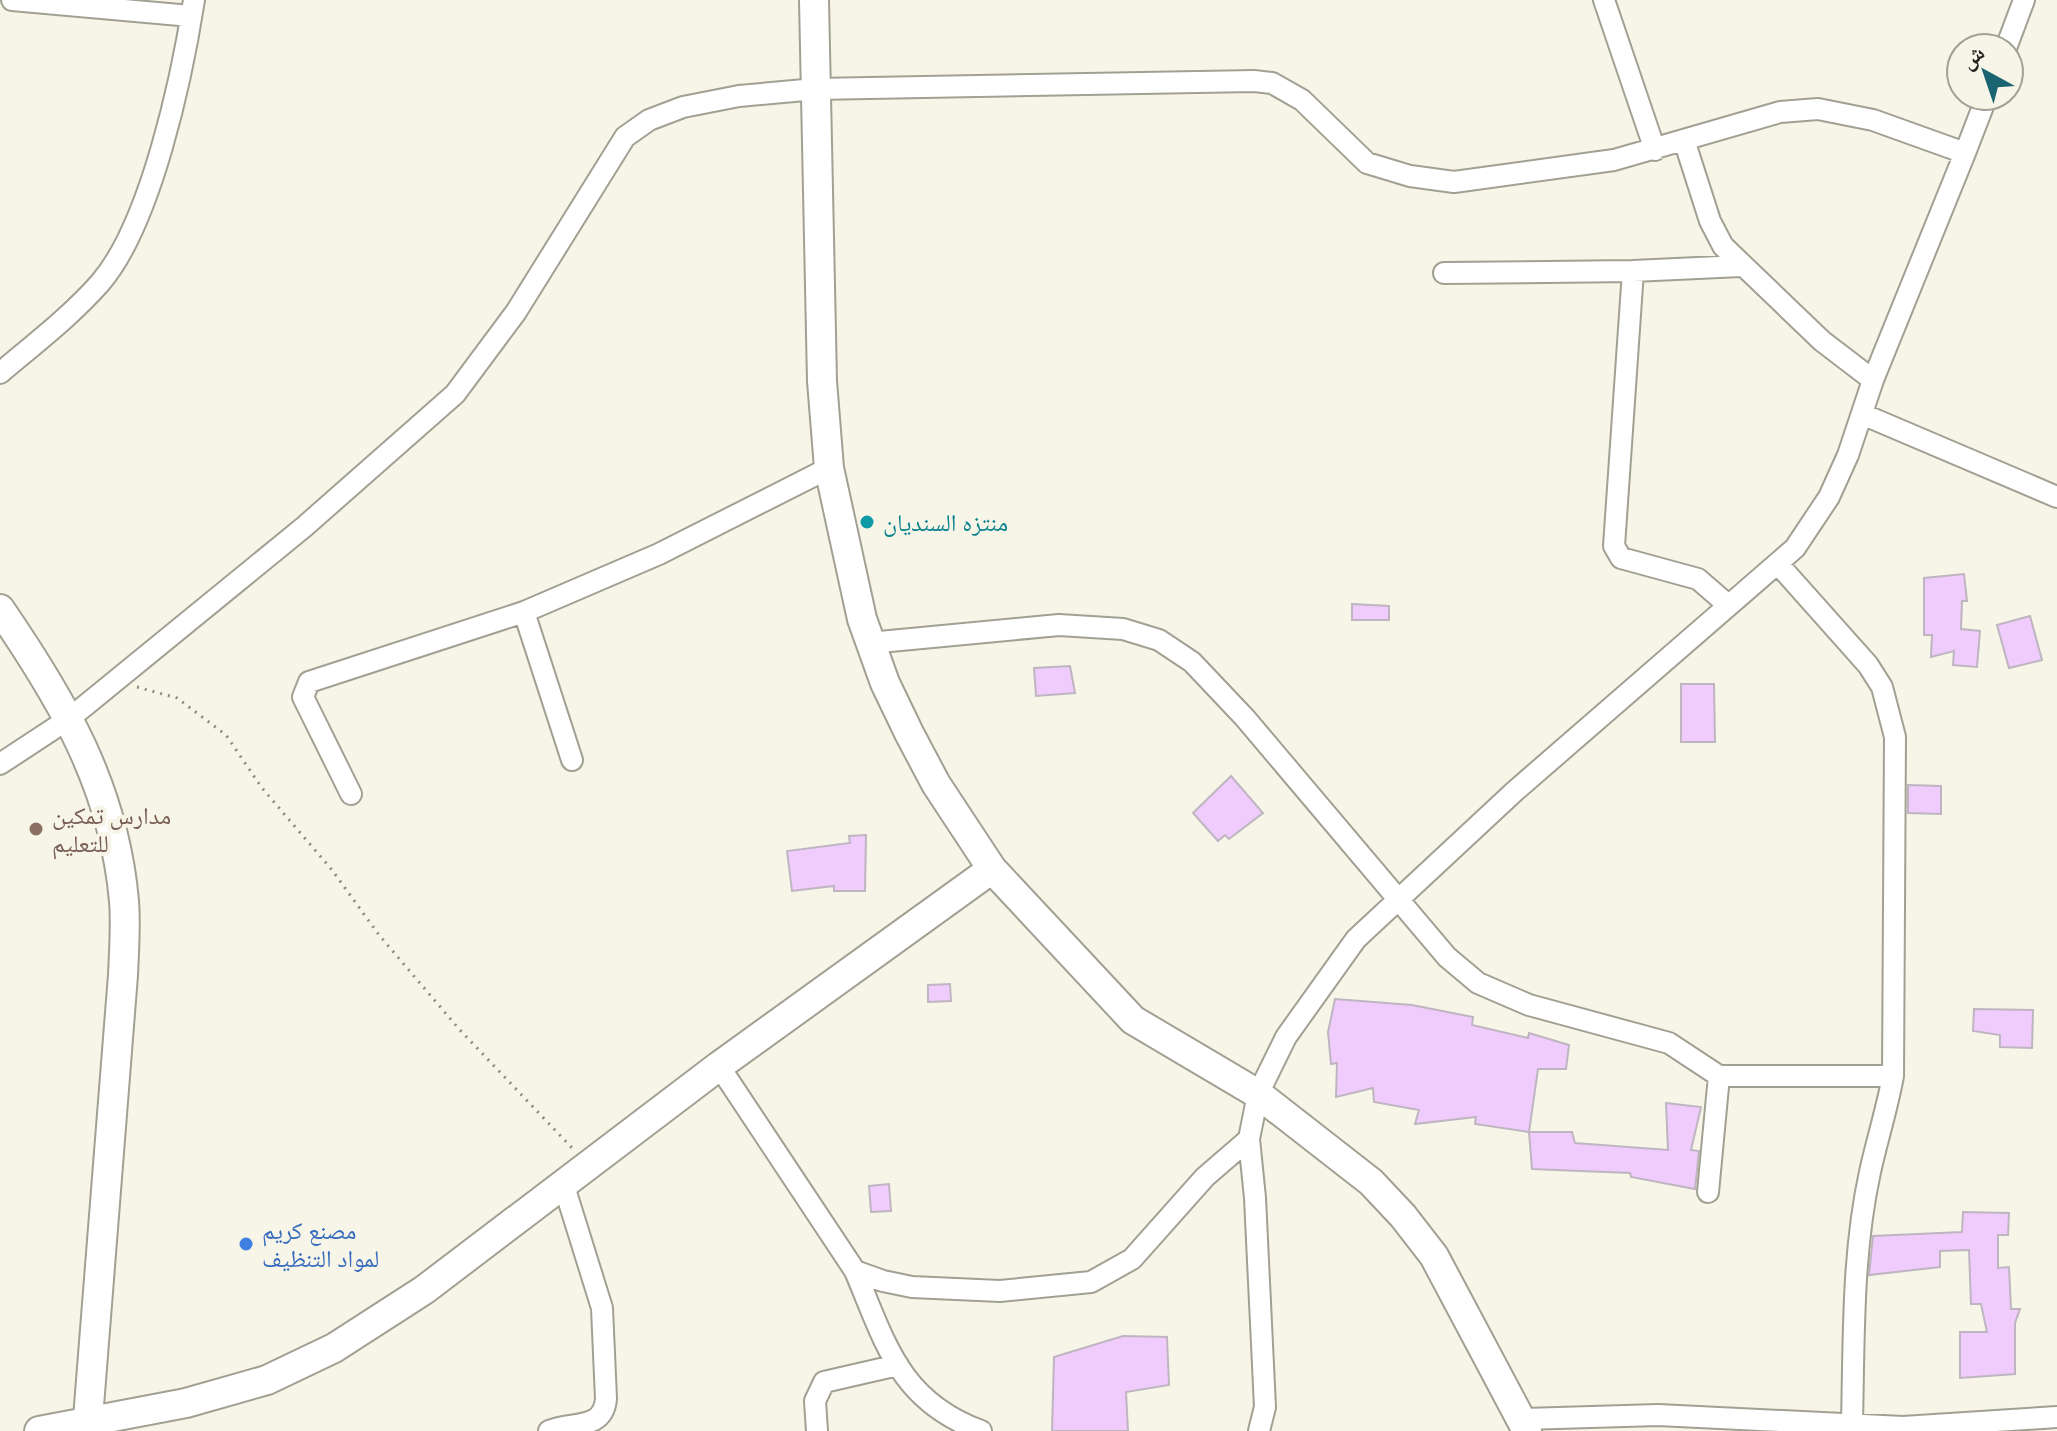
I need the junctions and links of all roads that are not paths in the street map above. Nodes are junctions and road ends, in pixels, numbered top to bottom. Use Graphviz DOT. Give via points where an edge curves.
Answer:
graph roads {
  1 [pos="12,0"];
  2 [pos="814,0"];
  3 [pos="1604,0"];
  4 [pos="2024,0"];
  5 [pos="193,8"];
  6 [pos="2012,32"];
  7 [pos="816,89"];
  8 [pos="1981,112"];
  9 [pos="1685,143"];
  10 [pos="1655,150"];
  11 [pos="1965,153"];
  12 [pos="1741,266"];
  13 [pos="1633,271"];
  14 [pos="1444,273"];
  15 [pos="0,373"];
  16 [pos="1873,380"];
  17 [pos="1862,414"];
  18 [pos="829,468"];
  19 [pos="2057,497"];
  20 [pos="1778,564"];
  21 [pos="1728,605"];
  22 [pos="0,609"];
  23 [pos="524,612"];
  24 [pos="869,643"];
  25 [pos="70,718"];
  26 [pos="572,760"];
  27 [pos="0,764"];
  28 [pos="351,794"];
  29 [pos="992,869"];
  30 [pos="1397,898"];
  31 [pos="719,1066"];
  32 [pos="1719,1076"];
  33 [pos="1893,1076"];
  34 [pos="1258,1094"];
  35 [pos="1249,1139"];
  36 [pos="564,1186"];
  37 [pos="1708,1192"];
  38 [pos="855,1271"];
  39 [pos="898,1365"];
  40 [pos="2057,1417"];
  41 [pos="1852,1423"];
  42 [pos="87,1425"];
  43 [pos="1523,1425"];
  44 [pos="1902,1429"];
  45 [pos="39,1431"];
  46 [pos="549,1431"];
  47 [pos="817,1431"];
  48 [pos="981,1431"];
  49 [pos="1259,1431"];
  1 -- 5 [label="street"];
  2 -- 7 [label="street"];
  3 -- 10 [label="street"];
  4 -- 6 [label="street"];
  5 -- 15 [label="street" via="172,104 127,241 100,282"];
  7 -- 10 [label="street" via="1272,83 1302,100 1367,163 1454,182"];
  7 -- 18 [label="street" via="822,381"];
  7 -- 25 [label="street" via="683,107 649,120 625,137 516,312 455,394 304,527"];
  8 -- 11 [label="street"];
  9 -- 10 [label="street"];
  9 -- 11 [label="street" via="1780,112 1818,109 1873,120"];
  9 -- 12 [label="street" via="1710,221"];
  11 -- 16 [label="street"];
  12 -- 13 [label="street"];
  12 -- 16 [label="street"];
  13 -- 14 [label="street"];
  13 -- 21 [label="street" via="1615,550 1621,558 1698,579"];
  16 -- 17 [label="street"];
  17 -- 19 [label="street"];
  17 -- 20 [label="street" via="1829,497"];
  18 -- 23 [label="street" via="659,554"];
  18 -- 24 [label="street"];
  20 -- 21 [label="street"];
  20 -- 33 [label="street" via="1868,665 1890,713 1895,737"];
  21 -- 30 [label="street"];
  22 -- 25 [label="street"];
  23 -- 26 [label="street"];
  23 -- 28 [label="street" via="309,682 303,697"];
  24 -- 29 [label="street" via="936,784"];
  24 -- 30 [label="street" via="1059,625 1123,629 1159,640 1192,662 1245,718"];
  25 -- 27 [label="street"];
  25 -- 42 [label="street" via="97,775 116,845 124,903 123,975"];
  29 -- 31 [label="street"];
  29 -- 34 [label="street" via="1133,1020"];
  30 -- 32 [label="street" via="1447,957 1478,983 1529,1005 1669,1043"];
  30 -- 34 [label="street" via="1324,981 1286,1037"];
  31 -- 36 [label="street"];
  31 -- 38 [label="street"];
  32 -- 33 [label="street"];
  32 -- 37 [label="street"];
  33 -- 41 [label="street" via="1870,1172 1857,1267"];
  34 -- 35 [label="street"];
  34 -- 43 [label="street" via="1371,1182 1403,1216 1434,1256"];
  35 -- 38 [label="street" via="1205,1177 1132,1259 1091,1282 1000,1291 883,1281"];
  35 -- 49 [label="street" via="1265,1407"];
  36 -- 42 [label="street" via="424,1290 300,1367 186,1403"];
  36 -- 46 [label="street" via="602,1308 606,1399 605,1409 589,1426"];
  38 -- 39 [label="street"];
  39 -- 47 [label="street" via="824,1382 815,1401"];
  39 -- 48 [label="street" via="938,1412"];
  40 -- 44 [label="street"];
  41 -- 43 [label="street" via="1658,1415"];
  41 -- 44 [label="street"];
  42 -- 45 [label="street"];
}
